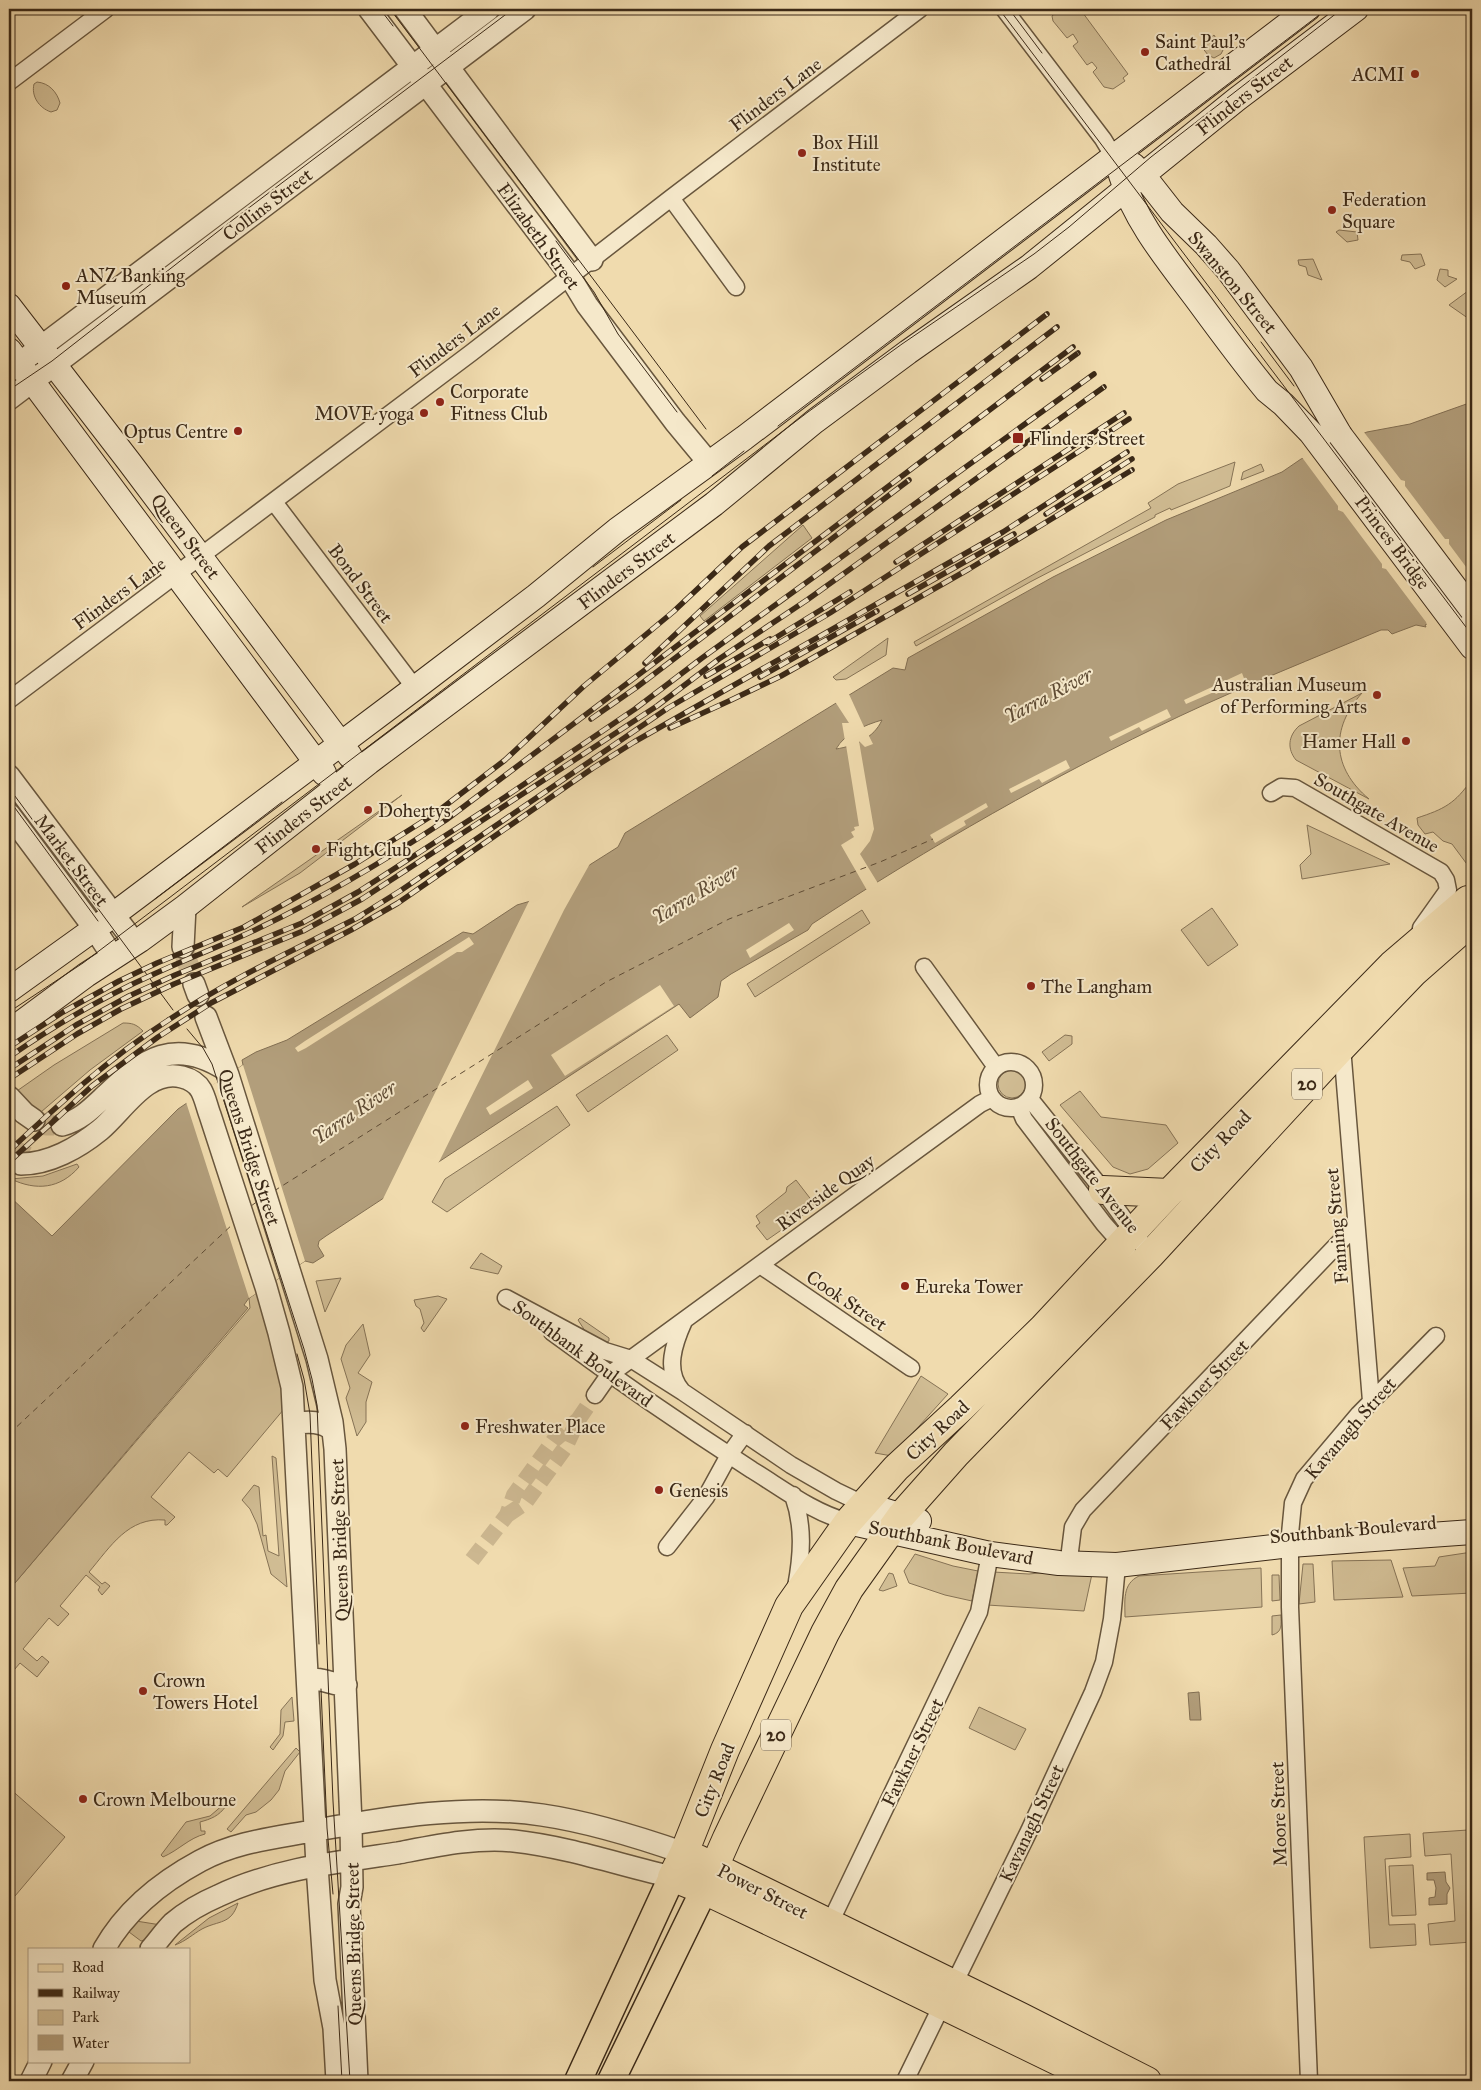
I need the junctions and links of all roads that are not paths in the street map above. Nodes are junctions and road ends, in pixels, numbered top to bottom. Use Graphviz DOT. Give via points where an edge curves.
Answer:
graph roads {
  1 [pos="106,9"];
  2 [pos="369,9"];
  3 [pos="405,9"];
  4 [pos="488,9"];
  5 [pos="525,9"];
  6 [pos="920,9"];
  7 [pos="1004,9"];
  8 [pos="1308,9"];
  9 [pos="1356,9"];
  10 [pos="435,49"];
  11 [pos="412,66"];
  12 [pos="448,67"];
  13 [pos="11,76"];
  14 [pos="426,84"];
  15 [pos="1113,151"];
  16 [pos="1135,182"];
  17 [pos="670,198"];
  18 [pos="592,260"];
  19 [pos="571,276"];
  20 [pos="736,286"];
  21 [pos="9,306"];
  22 [pos="47,356"];
  23 [pos="17,366"];
  24 [pos="796,397"];
  25 [pos="9,399"];
  26 [pos="815,421"];
  27 [pos="1330,440"];
  28 [pos="130,462"];
  29 [pos="709,463"];
  30 [pos="107,481"];
  31 [pos="274,502"];
  32 [pos="202,556"];
  33 [pos="177,574"];
  34 [pos="1472,610"];
  35 [pos="1469,643"];
  36 [pos="415,688"];
  37 [pos="9,700"];
  38 [pos="309,700"];
  39 [pos="284,719"];
  40 [pos="340,743"];
  41 [pos="316,761"];
  42 [pos="361,769"];
  43 [pos="9,776"];
  44 [pos="336,788"];
  45 [pos="1270,792"];
  46 [pos="9,814"];
  47 [pos="185,907"];
  48 [pos="1470,910"];
  49 [pos="113,914"];
  50 [pos="104,943"];
  51 [pos="134,943"];
  52 [pos="183,946"];
  53 [pos="1392,965"];
  54 [pos="924,967"];
  55 [pos="9,990"];
  56 [pos="206,1017"];
  57 [pos="9,1032"];
  58 [pos="1342,1047"];
  59 [pos="996,1067"];
  60 [pos="227,1073"];
  61 [pos="9,1096"];
  62 [pos="992,1098"];
  63 [pos="1024,1103"];
  64 [pos="34,1120"];
  65 [pos="62,1125"];
  66 [pos="29,1161"];
  67 [pos="1103,1190"];
  68 [pos="1169,1193"];
  69 [pos="1356,1225"];
  70 [pos="1127,1238"];
  71 [pos="1145,1260"];
  72 [pos="760,1265"];
  73 [pos="684,1321"];
  74 [pos="1436,1336"];
  75 [pos="631,1359"];
  76 [pos="911,1368"];
  77 [pos="609,1375"];
  78 [pos="683,1392"];
  79 [pos="595,1395"];
  80 [pos="1372,1401"];
  81 [pos="294,1424"];
  82 [pos="334,1431"];
  83 [pos="745,1433"];
  84 [pos="729,1455"];
  85 [pos="793,1496"];
  86 [pos="856,1513"];
  87 [pos="1472,1518"];
  88 [pos="895,1523"];
  89 [pos="1472,1532"];
  90 [pos="1290,1540"];
  91 [pos="667,1547"];
  92 [pos="1070,1552"];
  93 [pos="990,1554"];
  94 [pos="1118,1559"];
  95 [pos="795,1596"];
  96 [pos="308,1680"];
  97 [pos="346,1685"];
  98 [pos="351,1824"];
  99 [pos="315,1831"];
  100 [pos="684,1853"];
  101 [pos="352,1860"];
  102 [pos="317,1866"];
  103 [pos="672,1877"];
  104 [pos="709,1878"];
  105 [pos="825,1935"];
  106 [pos="105,1948"];
  107 [pos="152,1948"];
  108 [pos="948,1994"];
  109 [pos="40,2062"];
  110 [pos="82,2062"];
  111 [pos="911,2078"];
  112 [pos="31,2081"];
  113 [pos="72,2081"];
  114 [pos="337,2081"];
  115 [pos="357,2081"];
  116 [pos="578,2081"];
  117 [pos="611,2081"];
  118 [pos="1099,2081"];
  119 [pos="1146,2081"];
  120 [pos="1309,2081"];
  1 -- 13 [label="street"];
  2 -- 11 [label="street, Elizabeth Street"];
  3 -- 10 [label="street, Elizabeth Street"];
  4 -- 10 [label="street, Collins Street"];
  5 -- 12 [label="street, Collins Street"];
  6 -- 17 [label="street, Flinders Lane"];
  7 -- 15 [label="street, Swanston Street"];
  8 -- 15 [label="main road, Flinders Street"];
  9 -- 16 [label="main road, Flinders Street"];
  10 -- 11 [label="street, Collins Street"];
  10 -- 12 [label="street, Elizabeth Street"];
  11 -- 14 [label="street, Elizabeth Street"];
  11 -- 22 [label="street, Collins Street"];
  12 -- 14 [label="street, Collins Street"];
  12 -- 18 [label="street, Elizabeth Street"];
  14 -- 19 [label="street, Elizabeth Street"];
  14 -- 22 [label="street, Collins Street"];
  15 -- 16 [label="main road, Swanston Street"];
  15 -- 24 [label="main road, Flinders Street" via="1070,190"];
  16 -- 26 [label="main road, Flinders Street" via="1029,266"];
  16 -- 27 [label="main road, Swanston Street" via="1172,212 1224,265 1301,368"];
  16 -- 27 [label="main road, Swanston Street" via="1138,214 1259,382 1306,428"];
  17 -- 18 [label="street, Flinders Lane"];
  17 -- 20 [label="street"];
  18 -- 19 [label="street, Flinders Lane"];
  19 -- 29 [label="street, Elizabeth Street" via="587,305"];
  19 -- 31 [label="street, Flinders Lane"];
  21 -- 22 [label="main road, Queen Street"];
  22 -- 23 [label="street, Collins Street"];
  22 -- 28 [label="main road, Queen Street"];
  23 -- 25 [label="street, Collins Street"];
  23 -- 30 [label="main road, Queen Street"];
  24 -- 26 [label="main road"];
  24 -- 29 [label="main road, Flinders Street"];
  26 -- 42 [label="main road, Flinders Street" via="714,504"];
  27 -- 34 [label="main road, Princes Bridge, bridge"];
  27 -- 35 [label="main road, Princes Bridge"];
  28 -- 30 [label="main road"];
  28 -- 32 [label="main road, Queen Street"];
  29 -- 36 [label="main road, Flinders Street" via="617,530"];
  30 -- 33 [label="main road, Queen Street"];
  31 -- 32 [label="street, Flinders Lane"];
  31 -- 36 [label="street, Bond Street"];
  32 -- 33 [label="street, Flinders Lane"];
  32 -- 38 [label="main road, Queen Street"];
  33 -- 37 [label="street, Flinders Lane"];
  33 -- 39 [label="main road, Queen Street"];
  36 -- 40 [label="main road, Flinders Street"];
  38 -- 39 [label="main road"];
  38 -- 40 [label="main road, Queen Street"];
  39 -- 41 [label="main road, Queen Street"];
  40 -- 41 [label="main road, Flinders Street"];
  40 -- 42 [label="main road, Queen Street"];
  41 -- 44 [label="main road, Queen Street"];
  41 -- 49 [label="main road, Flinders Street"];
  42 -- 44 [label="main road, Flinders Street"];
  43 -- 49 [label="street, Market Street"];
  44 -- 47 [label="main road, Flinders Street"];
  45 -- 53 [label="street, Southgate Avenue" via="1281,787 1295,788 1441,872 1448,890"];
  46 -- 50 [label="street, Market Street"];
  47 -- 51 [label="main road, Flinders Street"];
  47 -- 52 [label="street"];
  48 -- 53 [label="highway, City Road / 20"];
  48 -- 58 [label="highway, City Road / 20"];
  49 -- 50 [label="main road, Flinders Street"];
  49 -- 51 [label="street, Market Street"];
  50 -- 51 [label="main road, Flinders Street"];
  50 -- 55 [label="main road, Flinders Street"];
  50 -- 57 [label="main road, Flinders Street"];
  53 -- 68 [label="highway, City Road / 20"];
  54 -- 59 [label="street"];
  56 -- 60 [label="street, Queens Bridge Street"];
  58 -- 69 [label="street, Fanning Street"];
  58 -- 71 [label="highway, City Road / 20"];
  59 -- 62 [label="street" via="991,1072 988,1085"];
  59 -- 63 [label="street" via="1001,1063 1014,1062 1026,1066 1035,1086"];
  60 -- 65 [label="street" via="208,1060 189,1055 157,1057 131,1072 82,1117"];
  60 -- 82 [label="street, Queens Bridge Street" via="317,1359"];
  61 -- 64 [label="street"];
  62 -- 63 [label="street" via="1004,1107"];
  62 -- 72 [label="street, Riverside Quay"];
  63 -- 67 [label="street, Southgate Avenue"];
  63 -- 70 [label="street, Southgate Avenue" via="1024,1119 1104,1224"];
  66 -- 81 [label="street, Queens Bridge Street" via="58,1155 90,1138 143,1088 164,1076 176,1076 198,1087 266,1287 289,1375"];
  67 -- 68 [label="highway"];
  67 -- 70 [label="street, Southgate Avenue"];
  68 -- 70 [label="highway, City Road / 20"];
  69 -- 80 [label="street, Fanning Street"];
  69 -- 92 [label="street, Fawkner Street" via="1083,1510 1073,1527"];
  70 -- 71 [label="street, Southgate Avenue"];
  70 -- 86 [label="highway, City Road / 20" via="1043,1328 896,1468"];
  71 -- 88 [label="highway, City Road / 20" via="956,1454"];
  72 -- 73 [label="street, Riverside Quay"];
  72 -- 76 [label="street, Cook Street"];
  73 -- 75 [label="street, Riverside Quay"];
  73 -- 78 [label="street" via="672,1357 674,1379"];
  74 -- 80 [label="street, Kavanagh Street"];
  75 -- 77 [label="street, Riverside Quay"];
  75 -- 77 [label="street, Southbank Boulevard" via="605,1351 506,1298"];
  75 -- 78 [label="street, Southbank Boulevard"];
  77 -- 79 [label="street"];
  77 -- 84 [label="street, Southbank Boulevard"];
  78 -- 83 [label="street, Southbank Boulevard"];
  80 -- 90 [label="street, Kavanagh Street" via="1304,1479 1293,1503"];
  81 -- 82 [label="street" via="310,1422 328,1426"];
  81 -- 96 [label="street, Queens Bridge Street"];
  82 -- 97 [label="street, Queens Bridge Street"];
  83 -- 84 [label="street"];
  83 -- 86 [label="street, Southbank Boulevard" via="836,1491"];
  84 -- 85 [label="street, Southbank Boulevard"];
  84 -- 91 [label="street" via="706,1497"];
  85 -- 86 [label="street, Southbank Boulevard" via="828,1516"];
  85 -- 95 [label="street" via="801,1537"];
  86 -- 88 [label="main road, Southbank Boulevard"];
  86 -- 95 [label="highway, City Road / 20"];
  87 -- 90 [label="main road, Southbank Boulevard"];
  88 -- 92 [label="main road, Southbank Boulevard"];
  88 -- 93 [label="main road, Southbank Boulevard"];
  88 -- 104 [label="highway, City Road / 20" via="849,1589 825,1633"];
  89 -- 90 [label="main road, Southbank Boulevard"];
  90 -- 94 [label="main road, Southbank Boulevard"];
  90 -- 120 [label="street, Moore Street"];
  92 -- 94 [label="main road, Southbank Boulevard"];
  93 -- 94 [label="main road, Southbank Boulevard" via="1059,1562"];
  93 -- 105 [label="street, Fawkner Street" via="979,1612"];
  94 -- 108 [label="street, Kavanagh Street" via="1112,1620 1104,1662 1093,1692"];
  95 -- 100 [label="highway, City Road / 20" via="725,1750"];
  96 -- 97 [label="street"];
  96 -- 99 [label="street, Queens Bridge Street"];
  97 -- 98 [label="street, Queens Bridge Street"];
  98 -- 99 [label="street, Power Street"];
  98 -- 100 [label="street, Power Street" via="459,1812 499,1811 587,1824"];
  98 -- 101 [label="street, Queens Bridge Street"];
  99 -- 102 [label="street, Queens Bridge Street"];
  99 -- 106 [label="street, Power Street" via="255,1841 201,1860 163,1883 138,1905"];
  100 -- 103 [label="highway, City Road / 20"];
  100 -- 104 [label="highway, Power Street"];
  101 -- 102 [label="street, Power Street"];
  101 -- 103 [label="street, Power Street" via="438,1846 513,1841"];
  101 -- 115 [label="street, Queens Bridge Street" via="349,1904"];
  102 -- 107 [label="street, Power Street" via="265,1878 218,1896 174,1923"];
  102 -- 114 [label="street, Queens Bridge Street" via="325,1980 334,2028"];
  103 -- 104 [label="highway, Power Street"];
  103 -- 116 [label="main road, City Road / 20"];
  104 -- 105 [label="highway, Power Street"];
  104 -- 117 [label="main road, City Road / 20"];
  105 -- 108 [label="highway, Power Street"];
  108 -- 111 [label="street, Kavanagh Street"];
  108 -- 118 [label="highway, Power Street"];
  108 -- 119 [label="highway, Power Street"];
  109 -- 112 [label="street"];
  110 -- 113 [label="street"];
}
